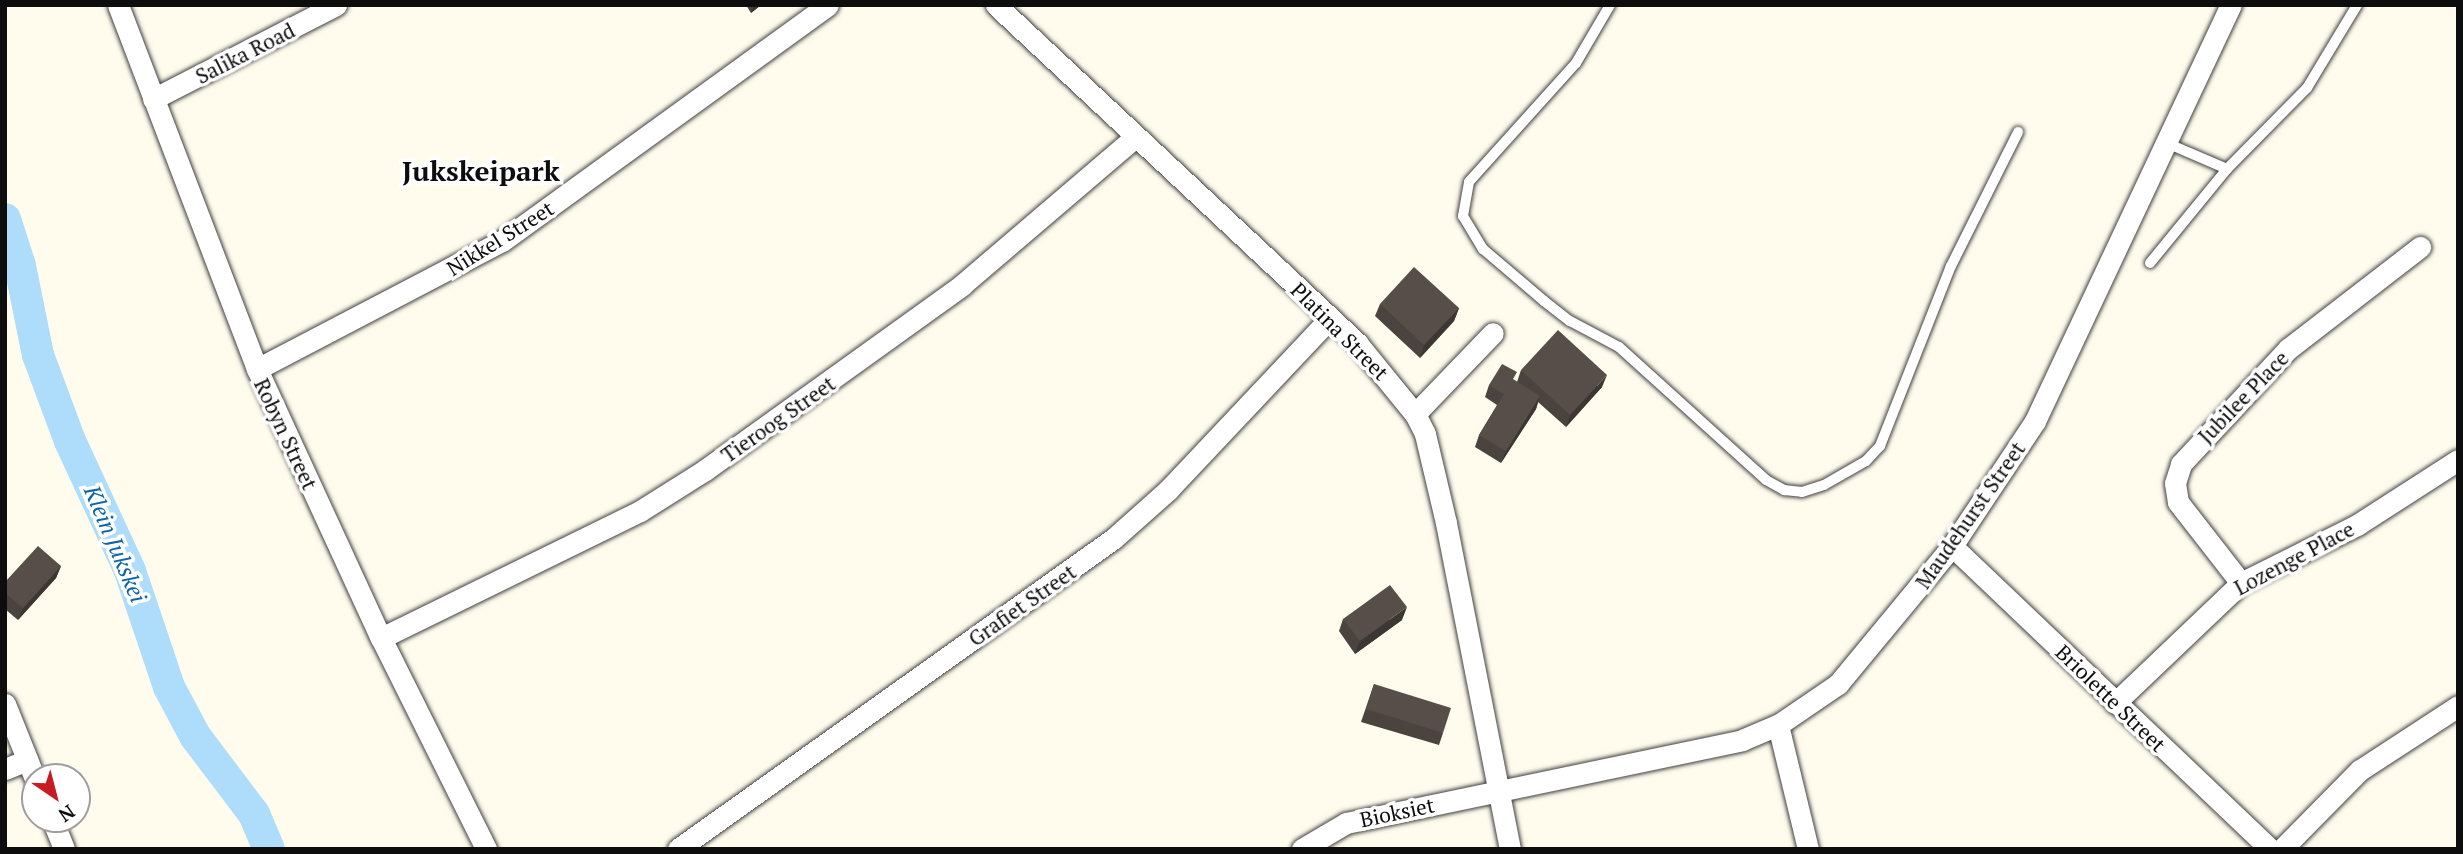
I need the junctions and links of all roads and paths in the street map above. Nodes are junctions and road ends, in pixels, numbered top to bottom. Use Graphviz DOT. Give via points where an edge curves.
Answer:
graph roads {
  1 [pos="118,5"];
  2 [pos="336,5"];
  3 [pos="828,5"];
  4 [pos="996,5"];
  5 [pos="1611,5"];
  6 [pos="2231,5"];
  7 [pos="2357,5"];
  8 [pos="153,99"];
  9 [pos="2018,132"];
  10 [pos="1135,137"];
  11 [pos="2169,144"];
  12 [pos="2227,169"];
  13 [pos="2420,247"];
  14 [pos="2150,262"];
  15 [pos="1329,319"];
  16 [pos="1493,333"];
  17 [pos="257,369"];
  18 [pos="1415,414"];
  19 [pos="2458,460"];
  20 [pos="1952,546"];
  21 [pos="2241,583"];
  22 [pos="381,638"];
  23 [pos="2116,703"];
  24 [pos="5,705"];
  25 [pos="2458,706"];
  26 [pos="1779,725"];
  27 [pos="29,763"];
  28 [pos="1499,791"];
  29 [pos="486,849"];
  30 [pos="678,849"];
  31 [pos="1302,849"];
  32 [pos="1510,849"];
  33 [pos="1808,849"];
  34 [pos="2270,849"];
  35 [pos="2283,849"];
  1 -- 8 [label="street, Robyn Street"];
  2 -- 8 [label="street, Salika Road"];
  3 -- 17 [label="street, Nikkel Street" via="502,241"];
  4 -- 10 [label="street, Platina Street"];
  5 -- 9 [label="lane" via="1576,62 1469,182 1463,216 1483,248 1544,301 1619,347 1766,480 1784,491 1802,492 1824,485 1866,461 1880,446 1951,266"];
  6 -- 11 [label="street, Maudehurst Street"];
  7 -- 12 [label="lane" via="2307,88"];
  8 -- 17 [label="street, Robyn Street"];
  10 -- 15 [label="street, Platina Street"];
  10 -- 22 [label="street, Tieroog Street" via="971,278 705,470 640,511"];
  11 -- 12 [label="lane"];
  11 -- 20 [label="street, Maudehurst Street" via="2052,393"];
  12 -- 14 [label="lane"];
  13 -- 21 [label="street, Jubilee Place" via="2288,349 2181,464 2175,483 2178,502"];
  15 -- 18 [label="street, Platina Street" via="1357,343"];
  15 -- 30 [label="street, Grafiet Street" via="1168,490 1113,539"];
  16 -- 18 [label="street"];
  17 -- 22 [label="street, Robyn Street"];
  18 -- 28 [label="street, Platina Street" via="1425,434 1446,523"];
  19 -- 21 [label="street, Lozenge Place" via="2357,525"];
  20 -- 23 [label="street, Briolette Street"];
  20 -- 26 [label="street, Maudehurst Street" via="1853,668 1824,695"];
  21 -- 23 [label="street, Lozenge Place"];
  22 -- 29 [label="street, Robyn Street"];
  23 -- 34 [label="street, Briolette Street"];
  24 -- 27 [label="street"];
  25 -- 35 [label="street" via="2360,770"];
  26 -- 28 [label="street, Maudehurst Street" via="1715,747"];
  26 -- 33 [label="street"];
  28 -- 31 [label="street, Bioksiet" via="1346,823"];
  28 -- 32 [label="street, Platina Street"];
}
